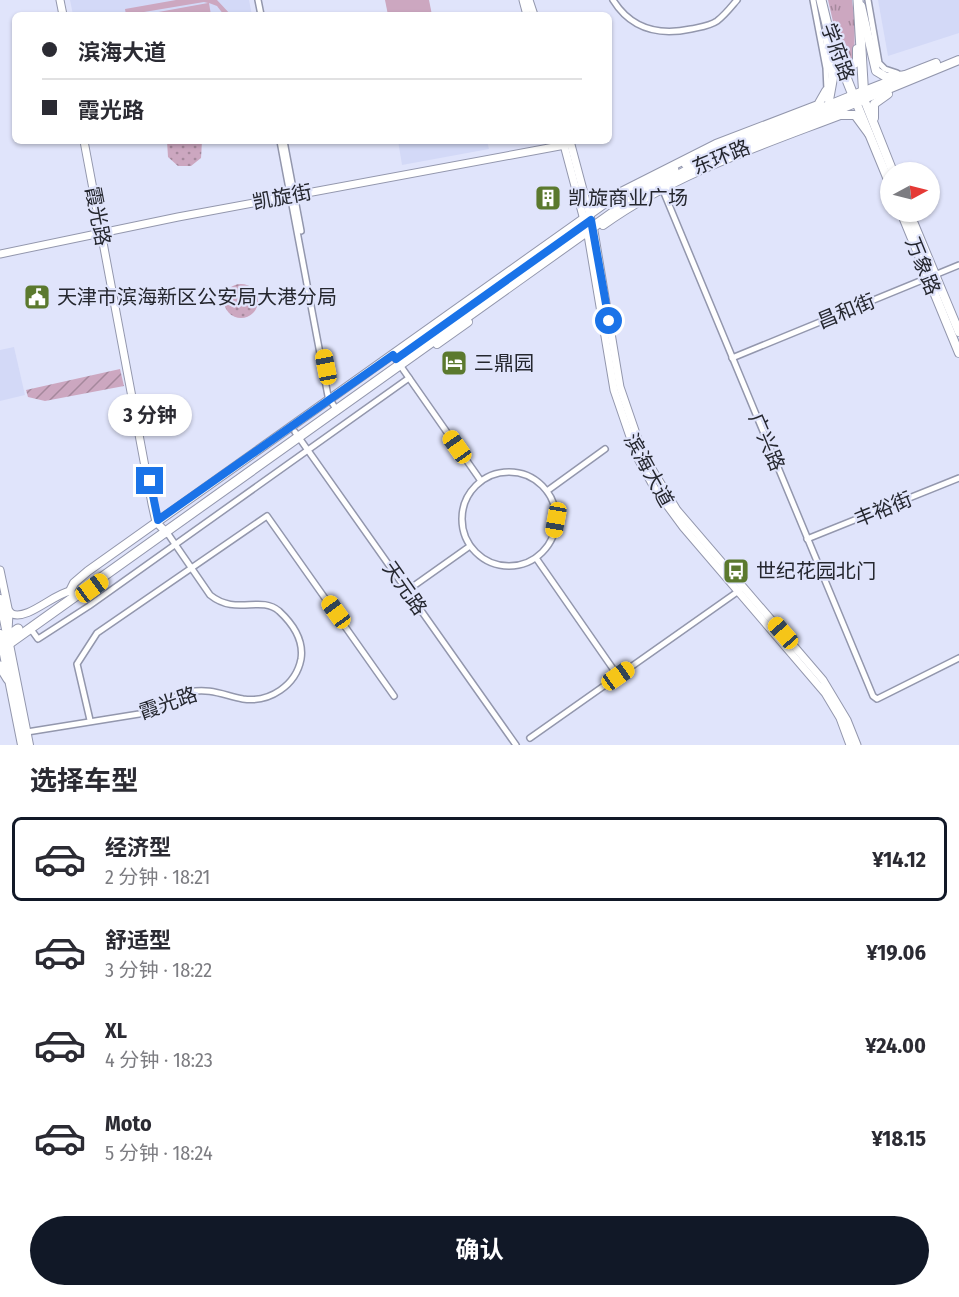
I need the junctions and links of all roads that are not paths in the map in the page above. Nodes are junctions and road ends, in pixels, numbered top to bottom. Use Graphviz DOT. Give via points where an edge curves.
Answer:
graph roads {
  1 [pos="613,0"];
  2 [pos="737,0"];
  3 [pos="813,0"];
  4 [pos="821,0"];
  5 [pos="858,0"];
  6 [pos="868,0"];
  7 [pos="860,14"];
  8 [pos="826,23"];
  9 [pos="959,54"];
  10 [pos="959,60"];
  11 [pos="909,77"];
  12 [pos="826,91"];
  13 [pos="859,97"];
  14 [pos="822,108"];
  15 [pos="873,134"];
  16 [pos="86,144"];
  17 [pos="283,144"];
  18 [pos="554,144"];
  19 [pos="566,144"];
  20 [pos="882,162"];
  21 [pos="888,162"];
  22 [pos="662,186"];
  23 [pos="292,194"];
  24 [pos="906,222"];
  25 [pos="913,222"];
  26 [pos="589,225"];
  27 [pos="102,232"];
  28 [pos="0,252"];
  29 [pos="959,264"];
  30 [pos="932,276"];
  31 [pos="959,332"];
  32 [pos="959,353"];
  33 [pos="732,358"];
  34 [pos="397,361"];
  35 [pos="409,378"];
  36 [pos="335,405"];
  37 [pos="297,436"];
  38 [pos="604,449"];
  39 [pos="307,450"];
  40 [pos="959,478"];
  41 [pos="481,481"];
  42 [pos="547,491"];
  43 [pos="161,527"];
  44 [pos="807,539"];
  45 [pos="175,545"];
  46 [pos="470,546"];
  47 [pos="536,558"];
  48 [pos="190,568"];
  49 [pos="0,570"];
  50 [pos="415,585"];
  51 [pos="741,589"];
  52 [pos="75,591"];
  53 [pos="0,599"];
  54 [pos="9,613"];
  55 [pos="30,628"];
  56 [pos="2,641"];
  57 [pos="959,658"];
  58 [pos="0,666"];
  59 [pos="618,676"];
  60 [pos="8,679"];
  61 [pos="394,696"];
  62 [pos="90,720"];
  63 [pos="27,732"];
  64 [pos="530,738"];
  65 [pos="22,745"];
  66 [pos="29,745"];
  67 [pos="516,745"];
  68 [pos="850,745"];
  69 [pos="856,745"];
  1 -- 2 [label="street" via="634,24 674,33 709,25"];
  3 -- 12 [label="street" via="826,68"];
  4 -- 8 [label="highway, 学府路"];
  5 -- 7 [label="highway, 学府路"];
  5 -- 11 [label="main road" via="876,71 886,77"];
  6 -- 11 [label="street" via="882,67"];
  7 -- 8 [label="main road" via="854,66 842,57"];
  7 -- 13 [label="highway, 学府路"];
  8 -- 13 [label="highway, 学府路"];
  8 -- 14 [label="main road" via="833,84"];
  9 -- 11 [label="main road"];
  10 -- 11 [label="main road"];
  11 -- 13 [label="main road"];
  11 -- 15 [label="main road" via="873,106"];
  12 -- 26 [label="main road" via="818,105 678,162 621,192"];
  13 -- 14 [label="highway, 东环路"];
  13 -- 15 [label="main road"];
  13 -- 22 [label="highway, 东环路" via="690,169"];
  14 -- 26 [label="highway, 东环路" via="687,163 650,182"];
  15 -- 20 [label="main road"];
  15 -- 21 [label="main road"];
  15 -- 22 [label="main road" via="855,116 840,115"];
  16 -- 27 [label="main road, 霞光路"];
  17 -- 23 [label="street"];
  18 -- 23 [label="main road, 凯旋街"];
  19 -- 26 [label="main road, 滨海大道"];
  22 -- 26 [label="highway, 东环路"];
  22 -- 33 [label="street, 广兴路"];
  23 -- 27 [label="main road, 凯旋街"];
  23 -- 36 [label="street"];
  24 -- 30 [label="main road, 万象路"];
  25 -- 30 [label="main road, 万象路"];
  26 -- 34 [label="highway, 东环路"];
  26 -- 51 [label="main road, 滨海大道" via="611,374 632,446 661,498"];
  27 -- 28 [label="main road, 凯旋街"];
  27 -- 43 [label="main road, 霞光路"];
  29 -- 30 [label="street, 昌和街"];
  30 -- 31 [label="main road, 万象路"];
  30 -- 32 [label="main road, 万象路"];
  30 -- 33 [label="street, 昌和街"];
  33 -- 44 [label="street, 广兴路"];
  34 -- 35 [label="street"];
  34 -- 36 [label="highway, 东环路"];
  35 -- 39 [label="street"];
  35 -- 41 [label="street"];
  36 -- 37 [label="highway, 东环路"];
  36 -- 43 [label="main road"];
  37 -- 39 [label="street, 天元路"];
  37 -- 43 [label="highway, 东环路"];
  38 -- 42 [label="street"];
  39 -- 45 [label="street"];
  39 -- 67 [label="street, 天元路"];
  40 -- 44 [label="street, 丰裕街"];
  41 -- 42 [label="street" via="504,472 521,473"];
  41 -- 46 [label="street" via="465,499 461,515"];
  42 -- 47 [label="street" via="554,505 555,527 547,548"];
  43 -- 45 [label="street, 霞光路"];
  43 -- 52 [label="highway, 东环路"];
  44 -- 57 [label="street, 广兴路" via="875,698"];
  45 -- 48 [label="street, 霞光路"];
  45 -- 55 [label="street" via="38,639"];
  46 -- 47 [label="street" via="480,557 500,566 523,565"];
  46 -- 50 [label="street"];
  47 -- 59 [label="street"];
  48 -- 61 [label="street" via="267,516"];
  48 -- 62 [label="street" via="97,633 77,664"];
  48 -- 62 [label="street, 霞光路" via="220,603 277,609 298,633 302,654 299,671 272,696 243,699 207,690 170,699 139,714"];
  49 -- 54 [label="main road"];
  51 -- 59 [label="street"];
  51 -- 68 [label="main road, 滨海大道" via="825,693"];
  51 -- 69 [label="main road, 滨海大道" via="830,689"];
  52 -- 54 [label="main road" via="53,597 26,615"];
  52 -- 55 [label="highway, 东环路"];
  52 -- 56 [label="highway, 东环路"];
  53 -- 54 [label="main road"];
  53 -- 56 [label="main road"];
  54 -- 56 [label="main road"];
  55 -- 56 [label="highway, 东环路"];
  56 -- 60 [label="main road"];
  56 -- 63 [label="main road"];
  58 -- 60 [label="highway"];
  59 -- 64 [label="street"];
  60 -- 65 [label="main road"];
  62 -- 63 [label="street, 霞光路"];
  63 -- 66 [label="main road"];
}
